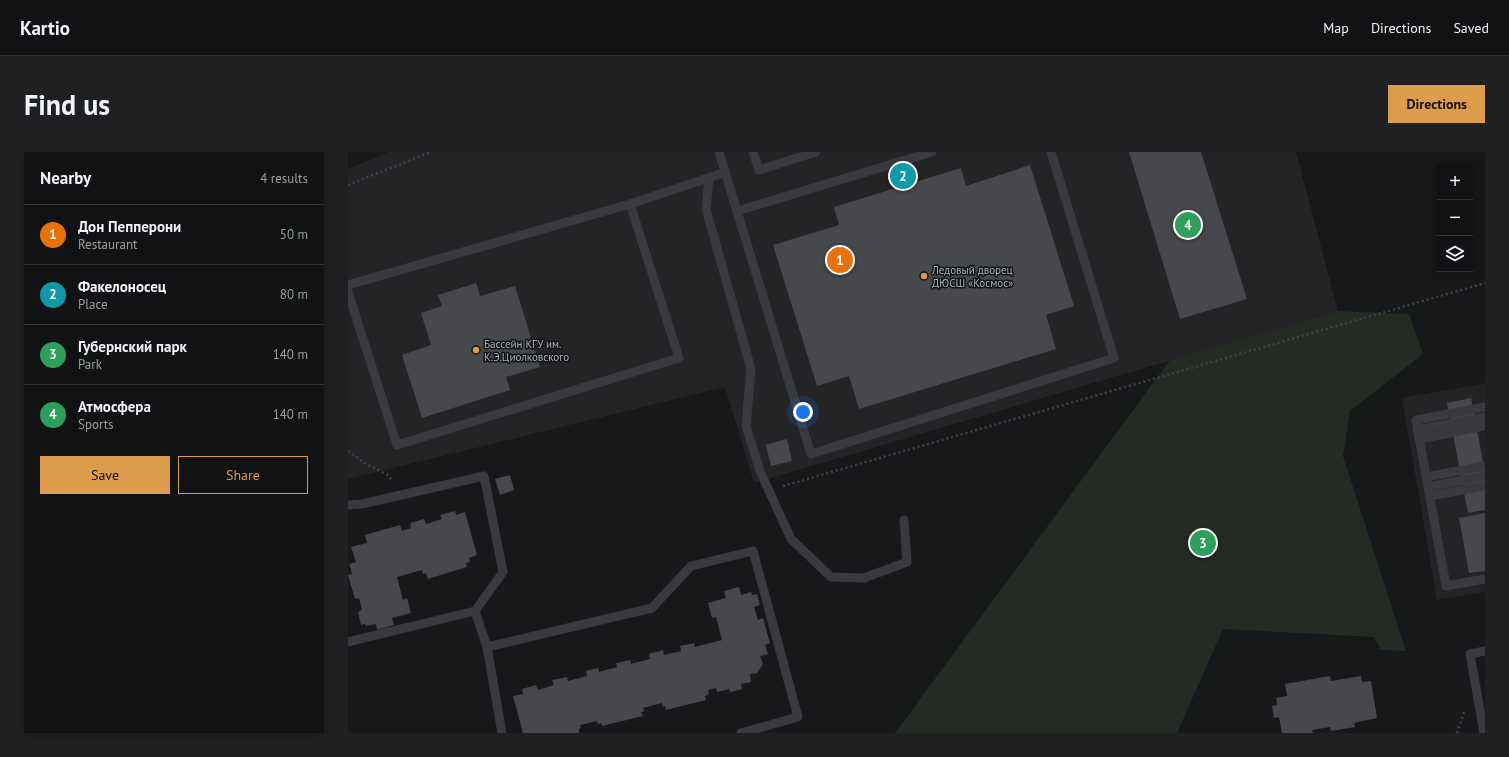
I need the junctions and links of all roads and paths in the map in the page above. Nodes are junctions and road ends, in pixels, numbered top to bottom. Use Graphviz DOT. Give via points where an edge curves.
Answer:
graph roads {
  1 [pos="431,152"];
  2 [pos="720,152"];
  3 [pos="753,152"];
  4 [pos="816,152"];
  5 [pos="932,152"];
  6 [pos="1051,152"];
  7 [pos="726,172"];
  8 [pos="709,178"];
  9 [pos="348,185"];
  10 [pos="630,204"];
  11 [pos="737,211"];
  12 [pos="1485,283"];
  13 [pos="348,285"];
  14 [pos="348,292"];
  15 [pos="1485,407"];
  16 [pos="1485,417"];
  17 [pos="1485,426"];
  18 [pos="1418,434"];
  19 [pos="348,451"];
  20 [pos="1485,466"];
  21 [pos="1426,476"];
  22 [pos="1485,476"];
  23 [pos="1485,486"];
  24 [pos="768,490"];
  25 [pos="1429,491"];
  26 [pos="403,494"];
  27 [pos="348,505"];
  28 [pos="904,520"];
  29 [pos="1485,579"];
  30 [pos="475,611"];
  31 [pos="348,642"];
  32 [pos="487,647"];
  33 [pos="1485,651"];
  34 [pos="502,733"];
  35 [pos="741,733"];
  36 [pos="1484,733"];
  1 -- 9 [label="path"];
  2 -- 7 [label="lane"];
  3 -- 4 [label="lane" via="759,170"];
  5 -- 11 [label="lane"];
  6 -- 11 [label="lane" via="1114,358 811,454"];
  7 -- 8 [label="lane"];
  7 -- 11 [label="lane"];
  8 -- 10 [label="lane"];
  8 -- 24 [label="lane" via="706,209 751,369 746,426"];
  10 -- 13 [label="lane"];
  10 -- 14 [label="lane" via="679,358 397,444"];
  12 -- 24 [label="path"];
  15 -- 18 [label="lane" via="1416,420"];
  16 -- 18 [label="lane"];
  17 -- 18 [label="lane"];
  18 -- 21 [label="lane"];
  19 -- 26 [label="path" via="388,476"];
  20 -- 21 [label="lane"];
  21 -- 25 [label="lane"];
  22 -- 25 [label="lane"];
  23 -- 25 [label="lane"];
  24 -- 28 [label="lane" via="791,539 831,577 864,578 907,562"];
  25 -- 29 [label="lane" via="1446,586"];
  26 -- 27 [label="lane"];
  26 -- 30 [label="lane" via="484,476 503,572"];
  30 -- 31 [label="lane"];
  30 -- 32 [label="lane"];
  32 -- 34 [label="lane"];
  32 -- 35 [label="lane" via="652,608 691,566 753,551 798,717"];
  33 -- 36 [label="lane" via="1470,654"];
}
